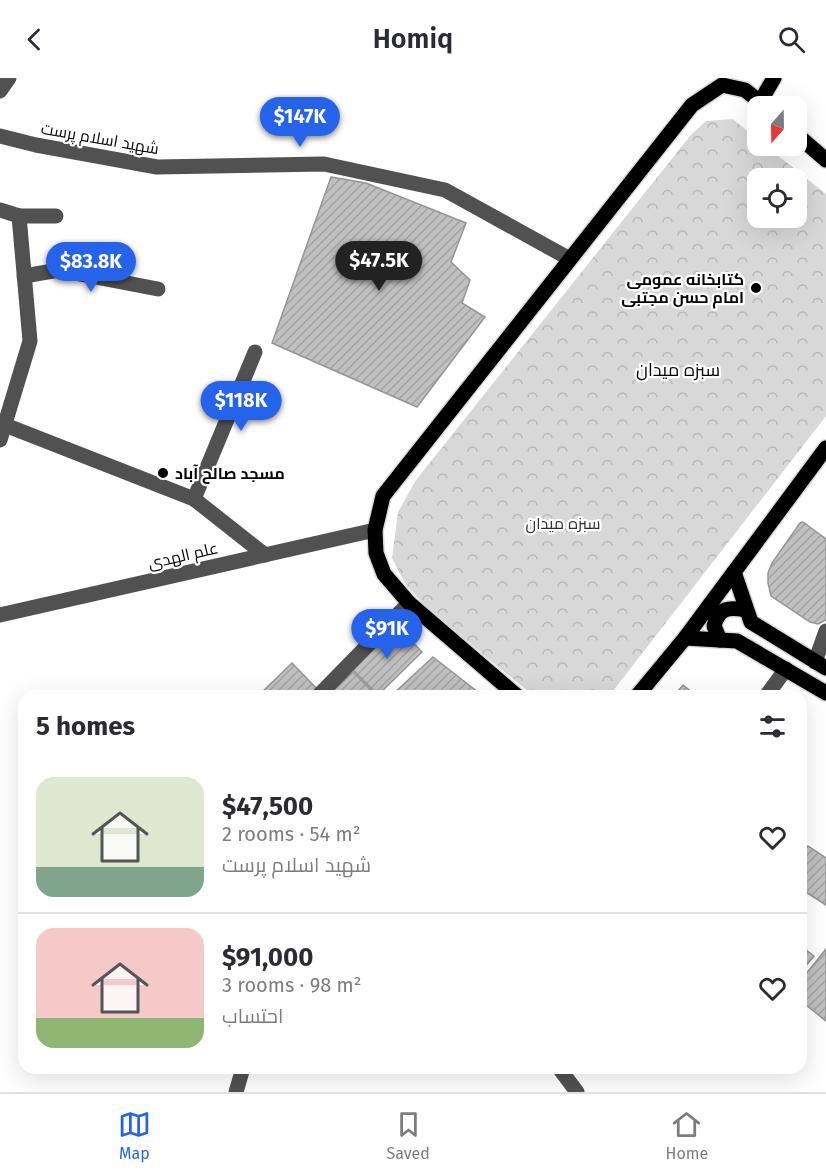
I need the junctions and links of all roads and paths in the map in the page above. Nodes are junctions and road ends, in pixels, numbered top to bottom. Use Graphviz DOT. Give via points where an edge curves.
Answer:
graph roads {
  1 [pos="9,78"];
  2 [pos="774,78"];
  3 [pos="724,81"];
  4 [pos="0,91"];
  5 [pos="753,96"];
  6 [pos="766,96"];
  7 [pos="0,136"];
  8 [pos="807,144"];
  9 [pos="826,160"];
  10 [pos="0,210"];
  11 [pos="19,216"];
  12 [pos="56,216"];
  13 [pos="570,259"];
  14 [pos="24,276"];
  15 [pos="158,289"];
  16 [pos="255,352"];
  17 [pos="4,425"];
  18 [pos="0,440"];
  19 [pos="826,448"];
  20 [pos="194,499"];
  21 [pos="375,530"];
  22 [pos="265,555"];
  23 [pos="734,572"];
  24 [pos="409,603"];
  25 [pos="746,610"];
  26 [pos="0,615"];
  27 [pos="826,632"];
  28 [pos="685,638"];
  29 [pos="720,640"];
  30 [pos="820,665"];
  31 [pos="786,669"];
  32 [pos="324,690"];
  33 [pos="511,690"];
  34 [pos="642,690"];
  35 [pos="770,690"];
  36 [pos="826,693"];
  37 [pos="241,1074"];
  38 [pos="564,1074"];
  39 [pos="236,1092"];
  40 [pos="577,1092"];
  1 -- 4 [label="street"];
  2 -- 6 [label="main road"];
  3 -- 5 [label="main road"];
  3 -- 13 [label="main road" via="692,105"];
  7 -- 13 [label="street, شهید اسلام پرست" via="157,167 324,164 445,190"];
  8 -- 9 [label="main road"];
  10 -- 11 [label="street"];
  11 -- 12 [label="street"];
  11 -- 14 [label="street"];
  13 -- 21 [label="main road" via="389,487 379,506"];
  14 -- 15 [label="street" via="59,270"];
  14 -- 17 [label="street" via="30,341"];
  16 -- 20 [label="street"];
  17 -- 18 [label="street"];
  17 -- 20 [label="street"];
  19 -- 23 [label="main road"];
  20 -- 22 [label="street"];
  21 -- 22 [label="street, علم الهدی"];
  21 -- 24 [label="main road" via="376,553 384,574"];
  22 -- 26 [label="street, علم الهدی"];
  23 -- 25 [label="main road"];
  23 -- 28 [label="main road"];
  24 -- 32 [label="street"];
  24 -- 33 [label="main road"];
  25 -- 29 [label="main road" via="721,611 714,626"];
  25 -- 30 [label="main road" via="751,622"];
  27 -- 30 [label="street"];
  28 -- 29 [label="main road"];
  28 -- 34 [label="main road"];
  29 -- 31 [label="main road" via="737,641"];
  31 -- 35 [label="street"];
  31 -- 36 [label="main road"];
  37 -- 39 [label="street"];
  38 -- 40 [label="street"];
}
